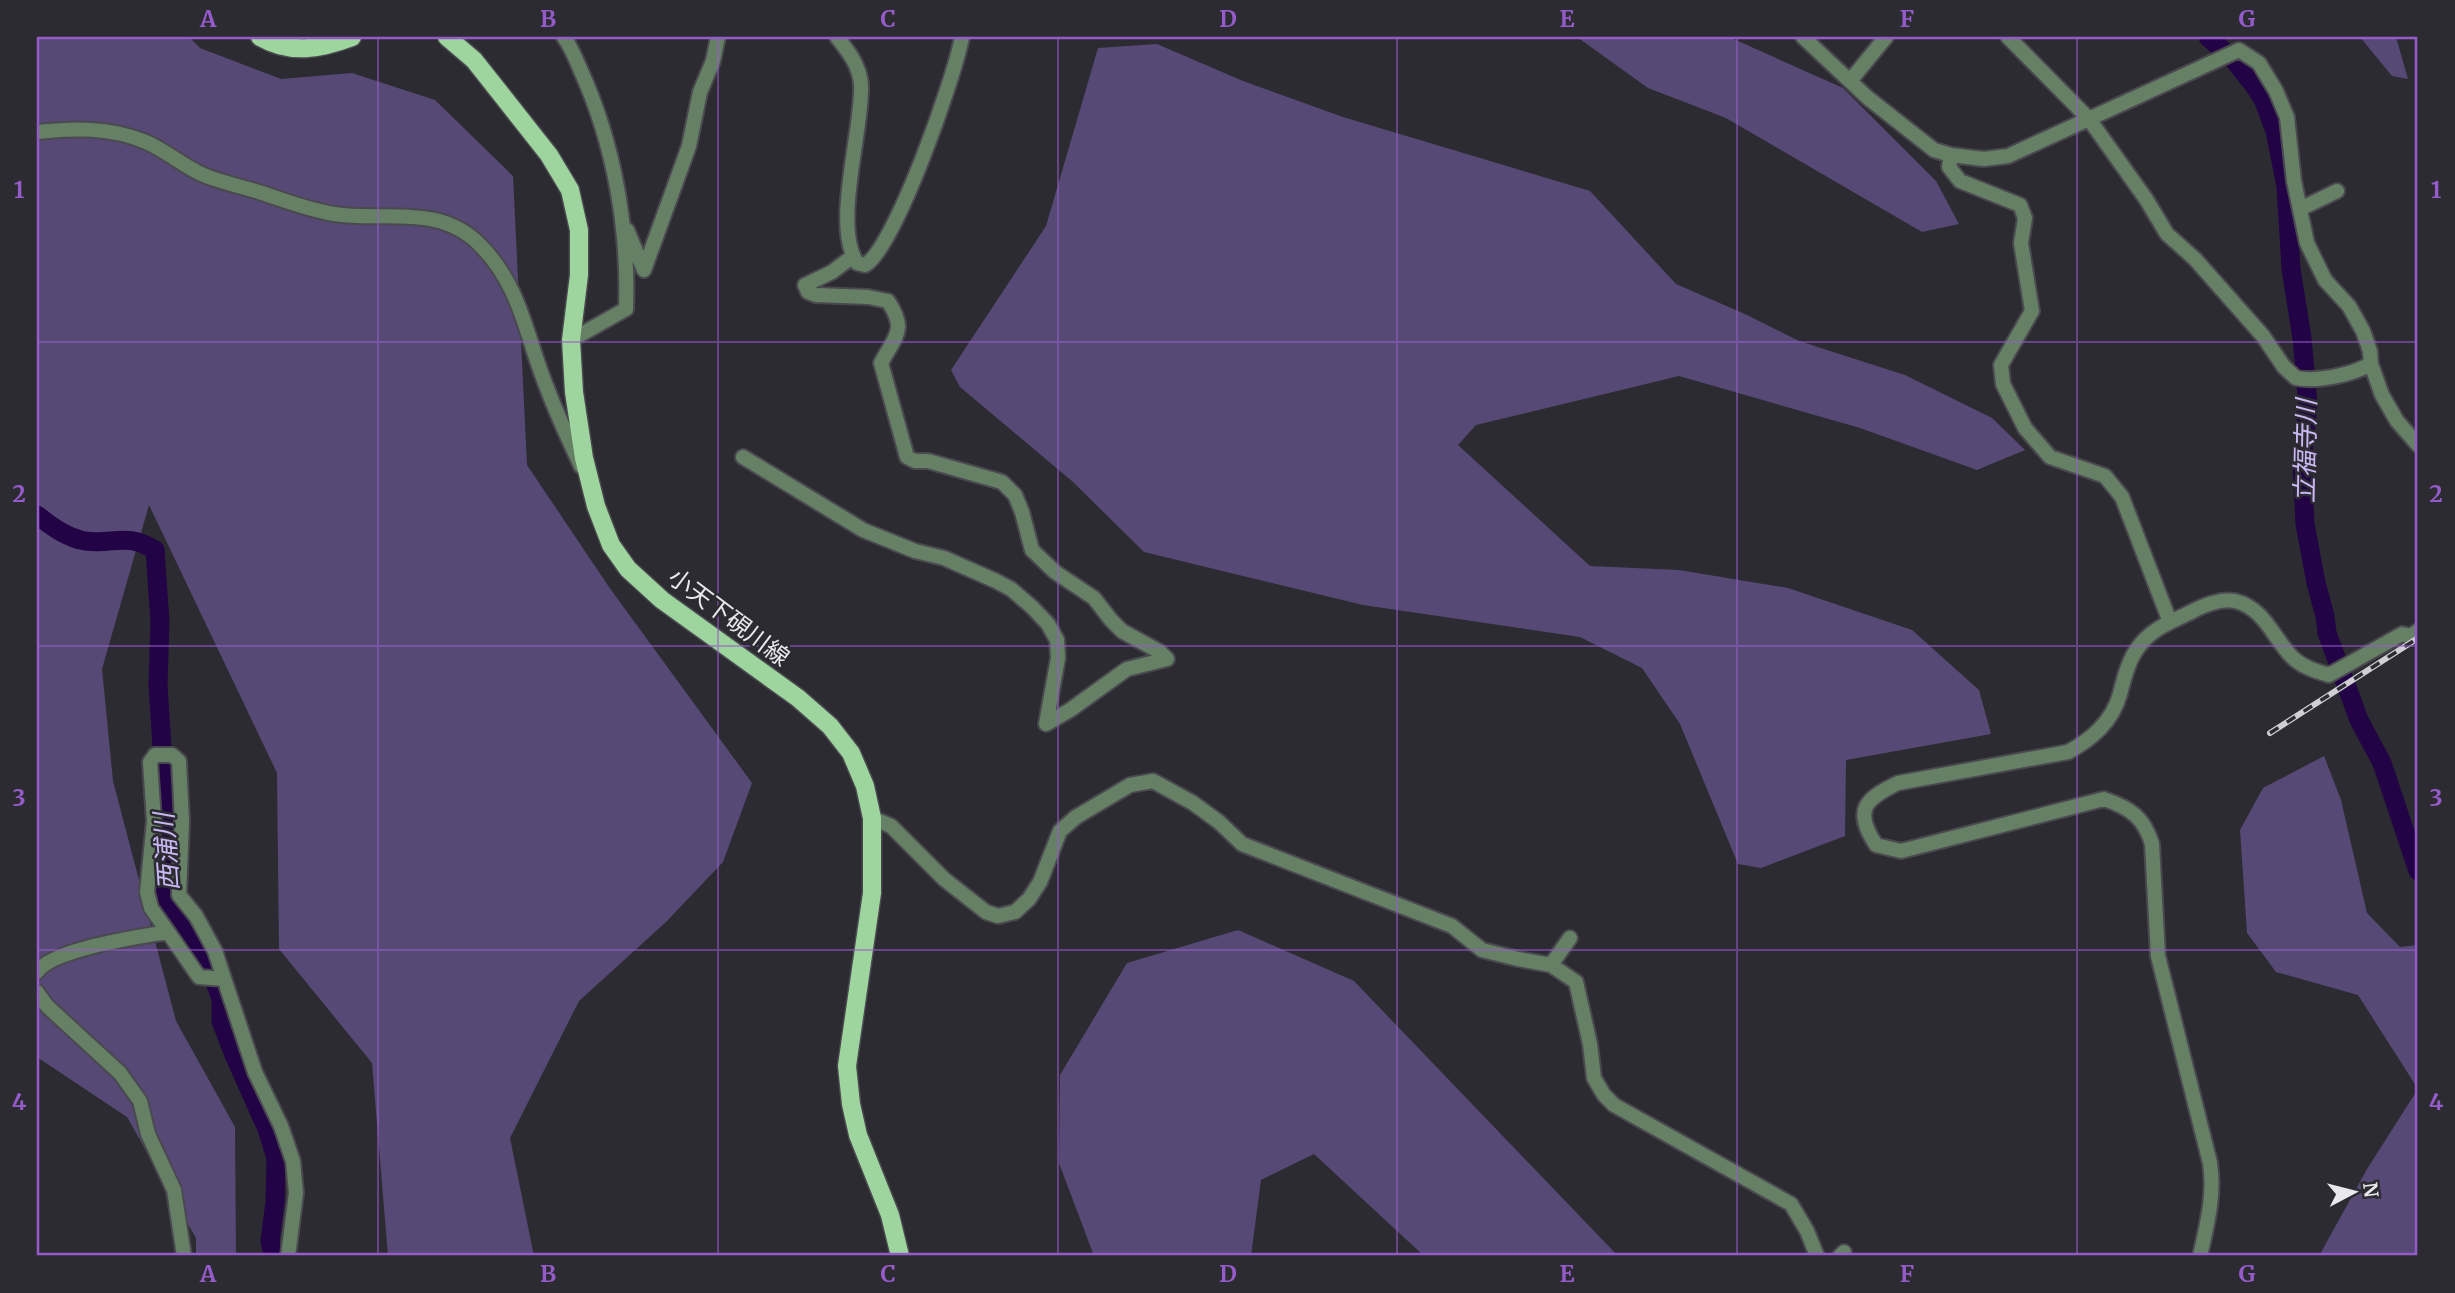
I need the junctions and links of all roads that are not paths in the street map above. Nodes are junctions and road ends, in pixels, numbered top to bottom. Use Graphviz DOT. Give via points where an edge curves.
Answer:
graph roads {
  1 [pos="260,37"];
  2 [pos="352,37"];
  3 [pos="447,37"];
  4 [pos="564,37"];
  5 [pos="718,37"];
  6 [pos="837,37"];
  7 [pos="962,37"];
  8 [pos="1802,37"];
  9 [pos="1885,37"];
  10 [pos="2008,37"];
  11 [pos="1850,81"];
  12 [pos="2089,119"];
  13 [pos="37,132"];
  14 [pos="1951,155"];
  15 [pos="2337,191"];
  16 [pos="2300,209"];
  17 [pos="623,222"];
  18 [pos="852,257"];
  19 [pos="570,340"];
  20 [pos="2371,364"];
  21 [pos="2418,445"];
  22 [pos="743,457"];
  23 [pos="596,506"];
  24 [pos="2170,622"];
  25 [pos="2416,637"];
  26 [pos="872,818"];
  27 [pos="168,933"];
  28 [pos="1570,937"];
  29 [pos="1551,965"];
  30 [pos="37,972"];
  31 [pos="224,979"];
  32 [pos="37,992"];
  33 [pos="184,1256"];
  34 [pos="288,1256"];
  35 [pos="900,1256"];
  36 [pos="1817,1256"];
  37 [pos="2200,1256"];
  1 -- 2 [label="main road" via="298,50"];
  3 -- 19 [label="main road, 小天下硯川線" via="474,60 549,155 570,190 579,230 579,275"];
  4 -- 17 [label="street" via="594,101"];
  5 -- 17 [label="street" via="689,146 644,270"];
  6 -- 18 [label="street" via="855,63 861,85 848,205"];
  7 -- 18 [label="street" via="941,109 884,242 865,265"];
  8 -- 11 [label="street"];
  9 -- 11 [label="street"];
  10 -- 12 [label="street"];
  11 -- 14 [label="street" via="1934,150"];
  12 -- 14 [label="street" via="2008,156"];
  12 -- 16 [label="street" via="2239,50 2259,63 2287,117"];
  12 -- 20 [label="street" via="2167,234 2195,259 2296,378 2358,371"];
  13 -- 23 [label="street" via="74,128 116,133 148,143 206,176 291,204 335,215 412,215 449,225 477,242 497,262 517,298 547,388"];
  14 -- 24 [label="street" via="1949,167 1960,181 2020,205 2025,218 2021,243 2032,311 2001,365 2003,384 2025,428 2050,457 2105,476 2122,497"];
  15 -- 16 [label="street"];
  16 -- 20 [label="street" via="2307,243 2325,280 2349,306 2363,331"];
  17 -- 19 [label="street" via="626,309"];
  18 -- 22 [label="street" via="806,285 808,292 816,295 888,301 898,316 900,330 881,363 907,457 1002,482 1015,495 1032,550 1055,572 1086,591 1122,631 1167,659 1127,668 1046,724 1057,639 1032,607 996,581 863,530"];
  19 -- 23 [label="main road, 小天下硯川線" via="584,458"];
  20 -- 21 [label="street" via="2397,421"];
  23 -- 26 [label="main road, 小天下硯川線" via="611,545 628,569 662,600 830,726 850,753 865,786"];
  24 -- 25 [label="street" via="2218,601 2235,601 2255,611 2291,656 2308,669 2329,675 2402,634"];
  24 -- 37 [label="street" via="2139,645 2106,722 2088,741 2068,752 1898,783 1874,795 1863,819 1876,845 1901,851 2104,799 2134,812 2152,844 2158,956 2210,1163 2210,1212"];
  26 -- 29 [label="street" via="891,826 944,879 998,916 1015,912 1028,899 1040,882 1060,831 1076,817 1129,785 1153,781 1210,816 1242,844 1452,926 1482,950"];
  26 -- 35 [label="main road, 小天下硯川線" via="872,893 847,1066 858,1135 890,1215"];
  27 -- 30 [label="street" via="76,951 50,960"];
  27 -- 31 [label="street" via="199,977"];
  27 -- 31 [label="street" via="151,908 147,892 154,821 150,762 155,755 172,755 179,761 179,895 215,951"];
  28 -- 29 [label="street"];
  29 -- 36 [label="street" via="1576,982 1594,1078 1604,1095 1614,1105 1791,1204"];
  31 -- 34 [label="street" via="255,1072 293,1161 296,1193"];
  32 -- 33 [label="street" via="120,1073 140,1101 148,1134 174,1190"];
}
